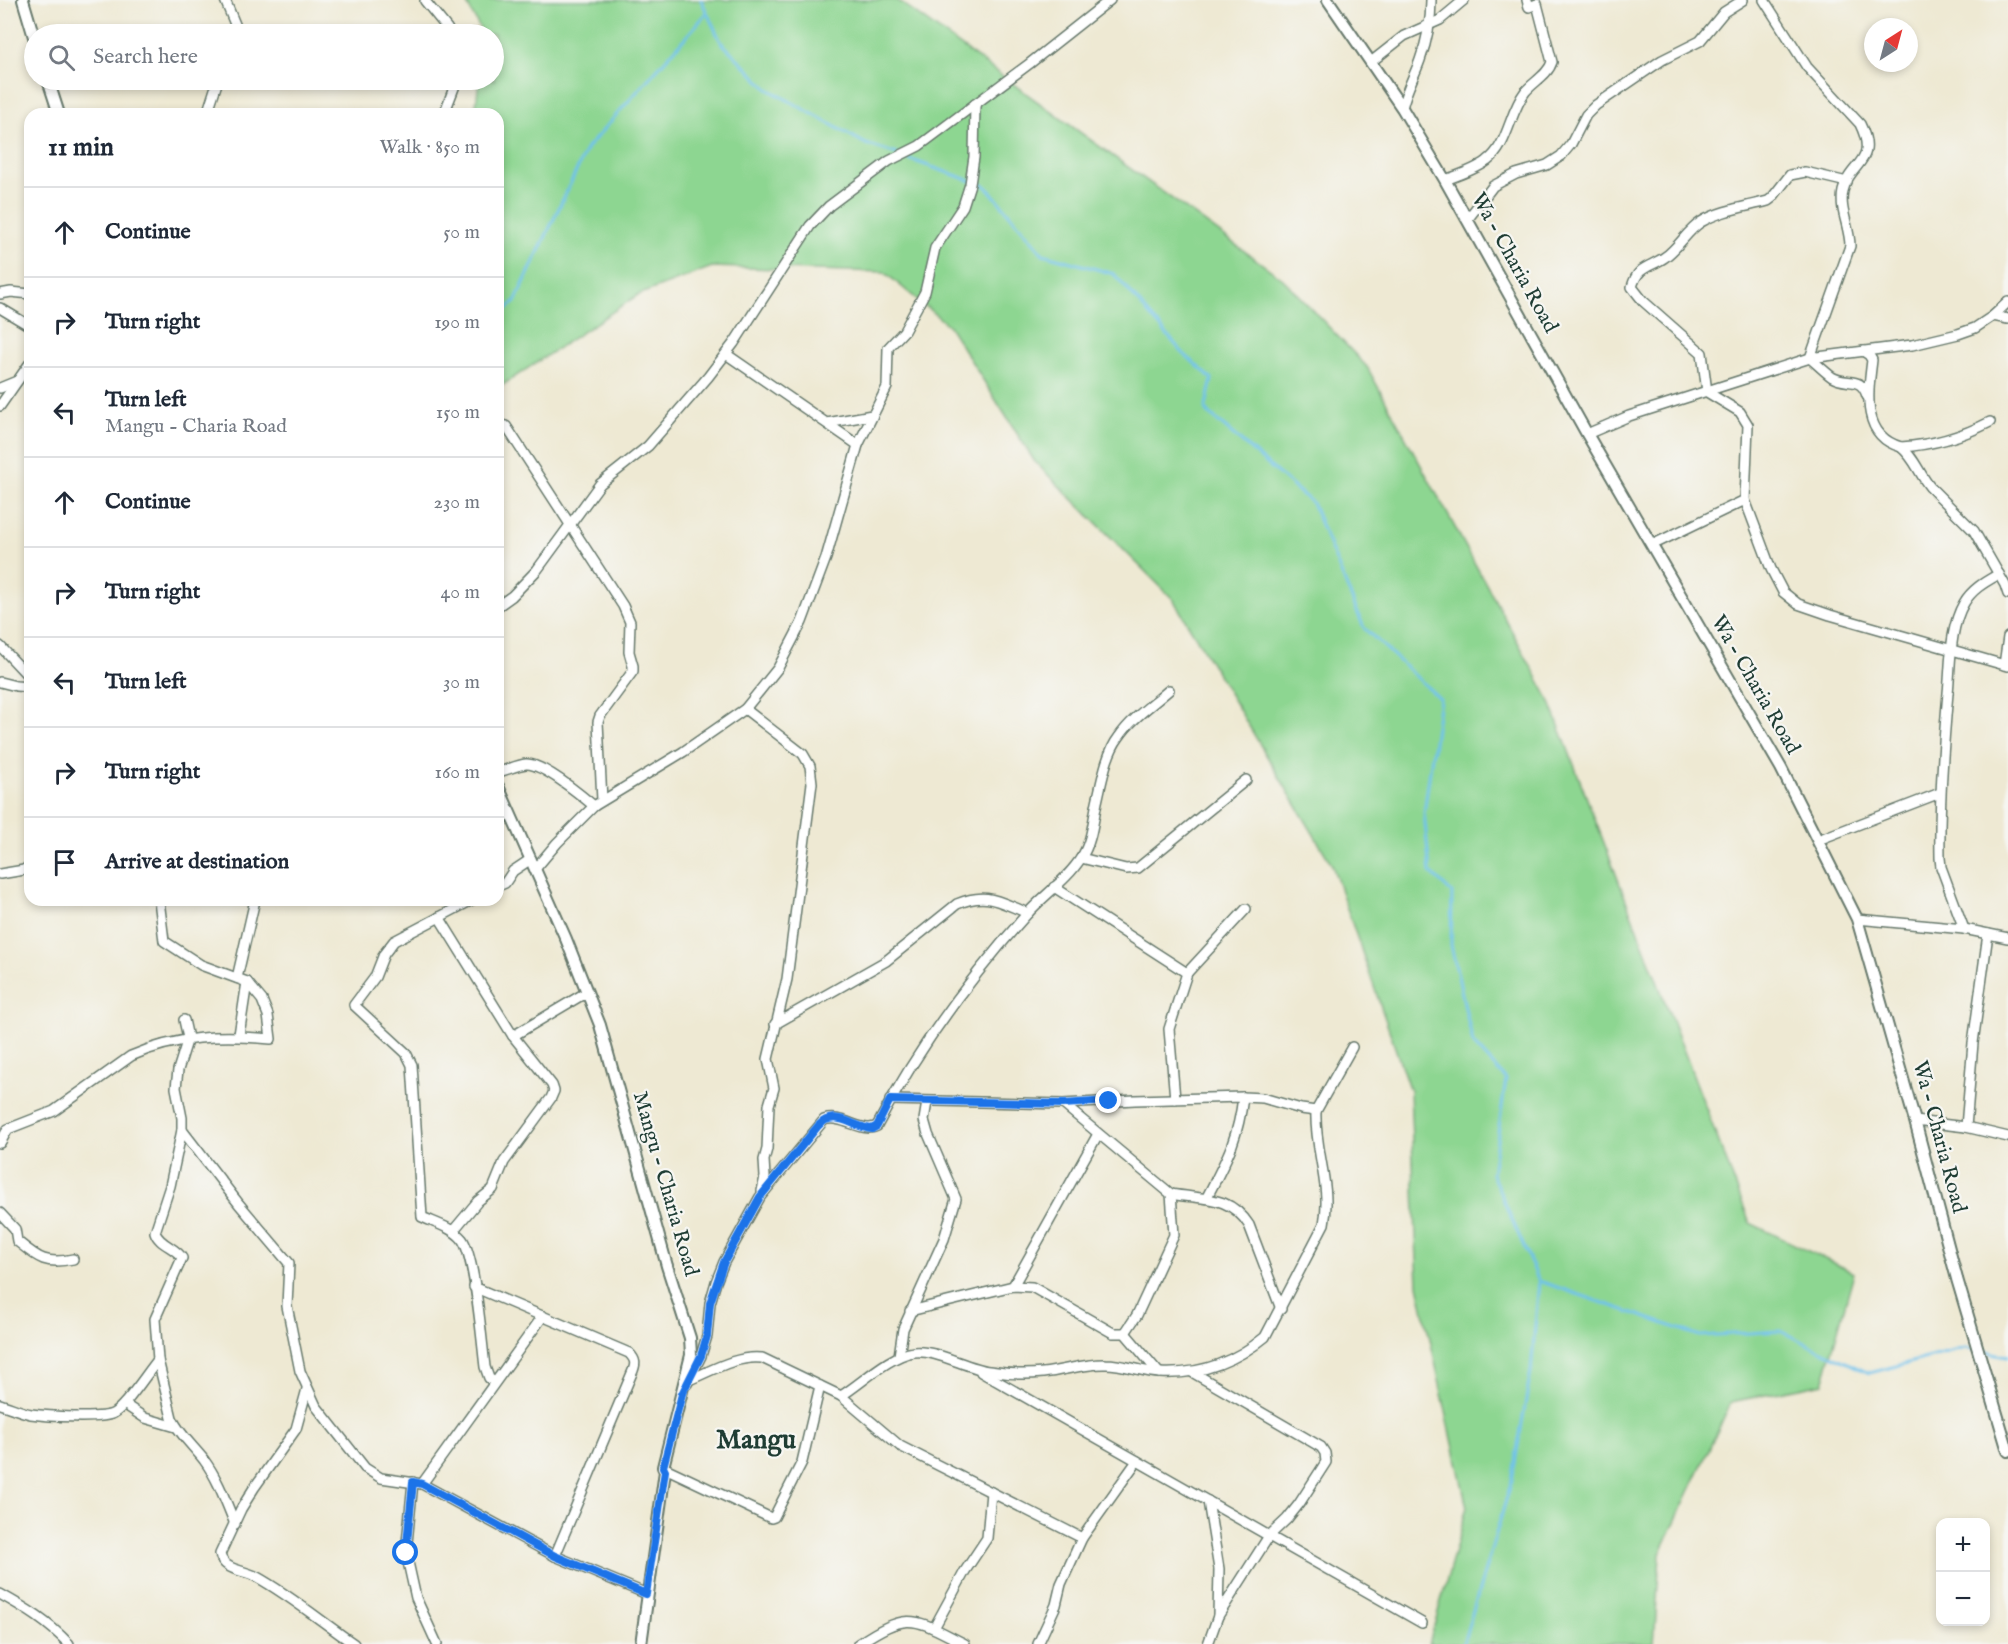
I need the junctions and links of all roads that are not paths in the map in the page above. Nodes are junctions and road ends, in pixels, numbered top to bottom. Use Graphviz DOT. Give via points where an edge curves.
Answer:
graph roads {
  1 [pos="22,0"];
  2 [pos="225,0"];
  3 [pos="1110,0"];
  4 [pos="1431,0"];
  5 [pos="1464,0"];
  6 [pos="1527,0"];
  7 [pos="1743,0"];
  8 [pos="1764,0"];
  9 [pos="425,1"];
  10 [pos="1330,1"];
  11 [pos="30,24"];
  12 [pos="235,24"];
  13 [pos="442,24"];
  14 [pos="1429,24"];
  15 [pos="1371,62"];
  16 [pos="52,90"];
  17 [pos="215,90"];
  18 [pos="453,90"];
  19 [pos="975,104"];
  20 [pos="58,108"];
  21 [pos="209,108"];
  22 [pos="446,108"];
  23 [pos="1402,108"];
  24 [pos="1445,180"];
  25 [pos="1847,182"];
  26 [pos="1467,220"];
  27 [pos="24,293"];
  28 [pos="0,294"];
  29 [pos="2008,302"];
  30 [pos="0,308"];
  31 [pos="1993,316"];
  32 [pos="2008,319"];
  33 [pos="24,322"];
  34 [pos="1863,351"];
  35 [pos="726,354"];
  36 [pos="1810,358"];
  37 [pos="24,372"];
  38 [pos="18,380"];
  39 [pos="0,388"];
  40 [pos="1707,392"];
  41 [pos="1867,396"];
  42 [pos="0,406"];
  43 [pos="872,416"];
  44 [pos="1990,422"];
  45 [pos="827,423"];
  46 [pos="504,426"];
  47 [pos="1587,434"];
  48 [pos="858,445"];
  49 [pos="1901,447"];
  50 [pos="1745,501"];
  51 [pos="569,526"];
  52 [pos="1652,545"];
  53 [pos="1999,574"];
  54 [pos="2007,586"];
  55 [pos="504,602"];
  56 [pos="2008,637"];
  57 [pos="0,646"];
  58 [pos="1952,650"];
  59 [pos="2006,666"];
  60 [pos="24,672"];
  61 [pos="0,682"];
  62 [pos="24,687"];
  63 [pos="1169,690"];
  64 [pos="745,709"];
  65 [pos="504,770"];
  66 [pos="1245,780"];
  67 [pos="1940,793"];
  68 [pos="504,799"];
  69 [pos="598,803"];
  70 [pos="1818,840"];
  71 [pos="1081,858"];
  72 [pos="533,864"];
  73 [pos="24,870"];
  74 [pos="0,873"];
  75 [pos="504,883"];
  76 [pos="1054,887"];
  77 [pos="160,906"];
  78 [pos="254,906"];
  79 [pos="460,906"];
  80 [pos="1246,909"];
  81 [pos="1028,913"];
  82 [pos="439,917"];
  83 [pos="1857,919"];
  84 [pos="1964,929"];
  85 [pos="1988,934"];
  86 [pos="2008,938"];
  87 [pos="1187,973"];
  88 [pos="242,980"];
  89 [pos="587,992"];
  90 [pos="184,1020"];
  91 [pos="775,1024"];
  92 [pos="239,1035"];
  93 [pos="513,1036"];
  94 [pos="188,1038"];
  95 [pos="1352,1047"];
  96 [pos="1243,1097"];
  97 [pos="1175,1099"];
  98 [pos="890,1100"];
  99 [pos="927,1102"];
  100 [pos="1063,1104"];
  101 [pos="1316,1111"];
  102 [pos="1915,1121"];
  103 [pos="1966,1126"];
  104 [pos="182,1130"];
  105 [pos="1098,1134"];
  106 [pos="2008,1137"];
  107 [pos="0,1143"];
  108 [pos="1171,1194"];
  109 [pos="760,1197"];
  110 [pos="1207,1197"];
  111 [pos="0,1213"];
  112 [pos="453,1231"];
  113 [pos="73,1259"];
  114 [pos="1013,1286"];
  115 [pos="474,1287"];
  116 [pos="1281,1309"];
  117 [pos="910,1311"];
  118 [pos="543,1316"];
  119 [pos="1125,1334"];
  120 [pos="899,1356"];
  121 [pos="158,1360"];
  122 [pos="976,1369"];
  123 [pos="1192,1372"];
  124 [pos="1159,1373"];
  125 [pos="688,1380"];
  126 [pos="494,1383"];
  127 [pos="820,1386"];
  128 [pos="307,1389"];
  129 [pos="682,1394"];
  130 [pos="841,1396"];
  131 [pos="0,1404"];
  132 [pos="124,1404"];
  133 [pos="176,1427"];
  134 [pos="2008,1451"];
  135 [pos="1137,1461"];
  136 [pos="663,1467"];
  137 [pos="418,1483"];
  138 [pos="991,1491"];
  139 [pos="1209,1501"];
  140 [pos="235,1524"];
  141 [pos="1269,1536"];
  142 [pos="1082,1538"];
  143 [pos="555,1556"];
  144 [pos="0,1594"];
  145 [pos="646,1594"];
  146 [pos="1218,1616"];
  147 [pos="1422,1623"];
  148 [pos="934,1628"];
  149 [pos="865,1643"];
  150 [pos="69,1644"];
  151 [pos="354,1644"];
  152 [pos="437,1644"];
  153 [pos="641,1644"];
  154 [pos="965,1644"];
  155 [pos="1038,1644"];
  156 [pos="1208,1644"];
  1 -- 11 [label="street"];
  2 -- 12 [label="street"];
  3 -- 19 [label="street"];
  4 -- 14 [label="street"];
  5 -- 14 [label="street"];
  6 -- 24 [label="street" via="1529,7 1537,4 1552,62 1550,68 1516,106 1499,148 1489,160"];
  7 -- 26 [label="street" via="1724,12 1700,41 1662,60 1596,105 1560,156 1493,186"];
  8 -- 25 [label="street" via="1808,67 1860,124 1866,147 1863,161"];
  9 -- 13 [label="street"];
  10 -- 15 [label="street, Wa - Charia Road"];
  14 -- 15 [label="street" via="1404,36"];
  14 -- 23 [label="street"];
  15 -- 23 [label="street, Wa - Charia Road"];
  16 -- 20 [label="street"];
  17 -- 21 [label="street"];
  18 -- 22 [label="street"];
  19 -- 35 [label="street" via="829,206 810,226"];
  19 -- 43 [label="street" via="974,158 963,206 935,248 925,292 904,331 888,348 887,387"];
  23 -- 24 [label="street, Wa - Charia Road"];
  24 -- 26 [label="street, Wa - Charia Road"];
  25 -- 36 [label="street" via="1842,199 1850,246"];
  25 -- 40 [label="street" via="1805,172 1790,175 1773,198 1702,221 1664,258 1634,278 1635,293 1702,353"];
  26 -- 47 [label="street, Wa - Charia Road"];
  27 -- 28 [label="street"];
  29 -- 31 [label="street"];
  30 -- 33 [label="street"];
  31 -- 32 [label="street"];
  31 -- 34 [label="street" via="1958,334"];
  34 -- 36 [label="street"];
  34 -- 41 [label="street" via="1872,360"];
  35 -- 45 [label="street"];
  35 -- 51 [label="street" via="648,446 600,484"];
  36 -- 40 [label="street"];
  36 -- 41 [label="street" via="1833,377 1859,383"];
  37 -- 38 [label="street"];
  38 -- 39 [label="street"];
  38 -- 42 [label="street"];
  40 -- 47 [label="street" via="1629,416"];
  40 -- 50 [label="street" via="1740,412 1748,425"];
  41 -- 49 [label="street" via="1879,434 1890,444"];
  43 -- 45 [label="street"];
  43 -- 48 [label="street"];
  44 -- 49 [label="street" via="1923,446"];
  45 -- 48 [label="street"];
  46 -- 51 [label="street"];
  47 -- 52 [label="street, Wa - Charia Road"];
  48 -- 64 [label="street" via="826,558 802,622 778,668"];
  49 -- 53 [label="street" via="1913,458 1923,479 1974,531"];
  50 -- 52 [label="street"];
  50 -- 58 [label="street" via="1771,569 1783,592 1798,604"];
  51 -- 55 [label="street" via="537,570"];
  51 -- 69 [label="street" via="630,622 633,671 598,722"];
  52 -- 70 [label="street, Wa - Charia Road" via="1781,768"];
  53 -- 54 [label="street"];
  53 -- 58 [label="street" via="1979,586 1963,604"];
  56 -- 59 [label="street"];
  57 -- 60 [label="street"];
  58 -- 59 [label="street"];
  58 -- 67 [label="street"];
  61 -- 62 [label="street"];
  63 -- 71 [label="street" via="1133,721 1109,755 1089,844"];
  64 -- 69 [label="street" via="684,752"];
  64 -- 91 [label="street" via="803,754 810,766 812,783 787,979"];
  65 -- 69 [label="street" via="527,764"];
  66 -- 71 [label="street" via="1138,868 1126,869"];
  67 -- 70 [label="street"];
  67 -- 84 [label="street" via="1941,867"];
  68 -- 72 [label="street, Mangu - Charia Road"];
  69 -- 72 [label="street"];
  70 -- 83 [label="street, Wa - Charia Road"];
  71 -- 76 [label="street"];
  72 -- 75 [label="street" via="513,871"];
  72 -- 89 [label="street, Mangu - Charia Road"];
  73 -- 74 [label="street"];
  76 -- 81 [label="street"];
  76 -- 87 [label="street"];
  77 -- 88 [label="street" via="164,941 201,965"];
  78 -- 88 [label="street"];
  79 -- 82 [label="street"];
  80 -- 87 [label="street"];
  81 -- 91 [label="street" via="985,896 970,898 886,961"];
  81 -- 98 [label="street" via="954,1003"];
  82 -- 93 [label="street"];
  82 -- 112 [label="street" via="388,946 375,977 354,1005 410,1059 422,1217"];
  83 -- 84 [label="street"];
  83 -- 102 [label="street, Wa - Charia Road"];
  84 -- 85 [label="street"];
  85 -- 86 [label="street"];
  85 -- 103 [label="street"];
  87 -- 97 [label="street" via="1169,1029"];
  88 -- 92 [label="street"];
  88 -- 92 [label="street" via="262,1000 271,1038"];
  89 -- 93 [label="street"];
  89 -- 129 [label="street, Mangu - Charia Road" via="607,1046 690,1338 691,1355"];
  90 -- 94 [label="street"];
  91 -- 109 [label="street" via="768,1059 774,1088"];
  92 -- 94 [label="street"];
  93 -- 112 [label="street" via="554,1090 504,1162 493,1189"];
  94 -- 104 [label="street" via="176,1088"];
  94 -- 107 [label="street" via="131,1056 54,1111 8,1130"];
  95 -- 101 [label="street"];
  96 -- 97 [label="street"];
  96 -- 101 [label="street"];
  96 -- 110 [label="street" via="1232,1148"];
  97 -- 100 [label="street"];
  98 -- 99 [label="street"];
  98 -- 109 [label="street" via="872,1129 842,1119 824,1120"];
  99 -- 100 [label="street"];
  99 -- 117 [label="street" via="924,1120 928,1134 956,1199 944,1239"];
  100 -- 105 [label="street"];
  101 -- 116 [label="street" via="1328,1204 1324,1224"];
  102 -- 103 [label="street"];
  102 -- 134 [label="street, Wa - Charia Road"];
  103 -- 106 [label="street"];
  104 -- 121 [label="street" via="155,1232 182,1258 155,1315"];
  104 -- 128 [label="street" via="289,1263 287,1306"];
  105 -- 108 [label="street"];
  105 -- 114 [label="street"];
  108 -- 110 [label="street"];
  108 -- 119 [label="street" via="1174,1235"];
  109 -- 125 [label="street" via="716,1282 707,1336"];
  110 -- 116 [label="street" via="1242,1214"];
  111 -- 113 [label="street" via="15,1228 17,1241 39,1257 55,1263"];
  112 -- 115 [label="street" via="466,1248"];
  114 -- 117 [label="street"];
  114 -- 119 [label="street" via="1032,1287 1113,1333"];
  115 -- 118 [label="street"];
  115 -- 126 [label="street" via="485,1367"];
  116 -- 123 [label="street" via="1264,1337 1251,1349"];
  117 -- 120 [label="street"];
  118 -- 126 [label="street"];
  118 -- 143 [label="street" via="629,1353 635,1364"];
  119 -- 124 [label="street"];
  120 -- 122 [label="street" via="922,1351"];
  120 -- 130 [label="street"];
  121 -- 132 [label="street"];
  121 -- 133 [label="street"];
  122 -- 124 [label="street" via="1043,1373 1107,1364"];
  122 -- 135 [label="street"];
  123 -- 124 [label="street"];
  123 -- 141 [label="street" via="1321,1447 1325,1453 1326,1462 1299,1504"];
  125 -- 127 [label="street" via="752,1357 762,1358"];
  125 -- 129 [label="street"];
  126 -- 137 [label="street"];
  127 -- 130 [label="street"];
  127 -- 136 [label="street" via="802,1462 774,1517"];
  128 -- 137 [label="street" via="365,1468 381,1478"];
  128 -- 140 [label="street" via="296,1429 254,1488"];
  129 -- 136 [label="street, Mangu - Charia Road"];
  130 -- 138 [label="street" via="894,1442"];
  131 -- 132 [label="street" via="29,1413 99,1417 116,1412"];
  132 -- 133 [label="street" via="145,1418"];
  133 -- 140 [label="street" via="210,1470"];
  135 -- 139 [label="street"];
  135 -- 142 [label="street"];
  136 -- 145 [label="street, Mangu - Charia Road"];
  137 -- 143 [label="street"];
  137 -- 152 [label="street" via="406,1553 416,1598"];
  138 -- 142 [label="street"];
  138 -- 148 [label="street" via="987,1538"];
  139 -- 141 [label="street"];
  139 -- 146 [label="street" via="1219,1569"];
  140 -- 151 [label="street" via="220,1554 224,1564 257,1578"];
  141 -- 146 [label="street"];
  141 -- 147 [label="street"];
  142 -- 155 [label="street"];
  143 -- 145 [label="street"];
  144 -- 150 [label="street" via="35,1613"];
  145 -- 153 [label="street, Mangu - Charia Road"];
  146 -- 156 [label="street"];
  148 -- 149 [label="street" via="917,1621 898,1621"];
  148 -- 154 [label="street"];
}
